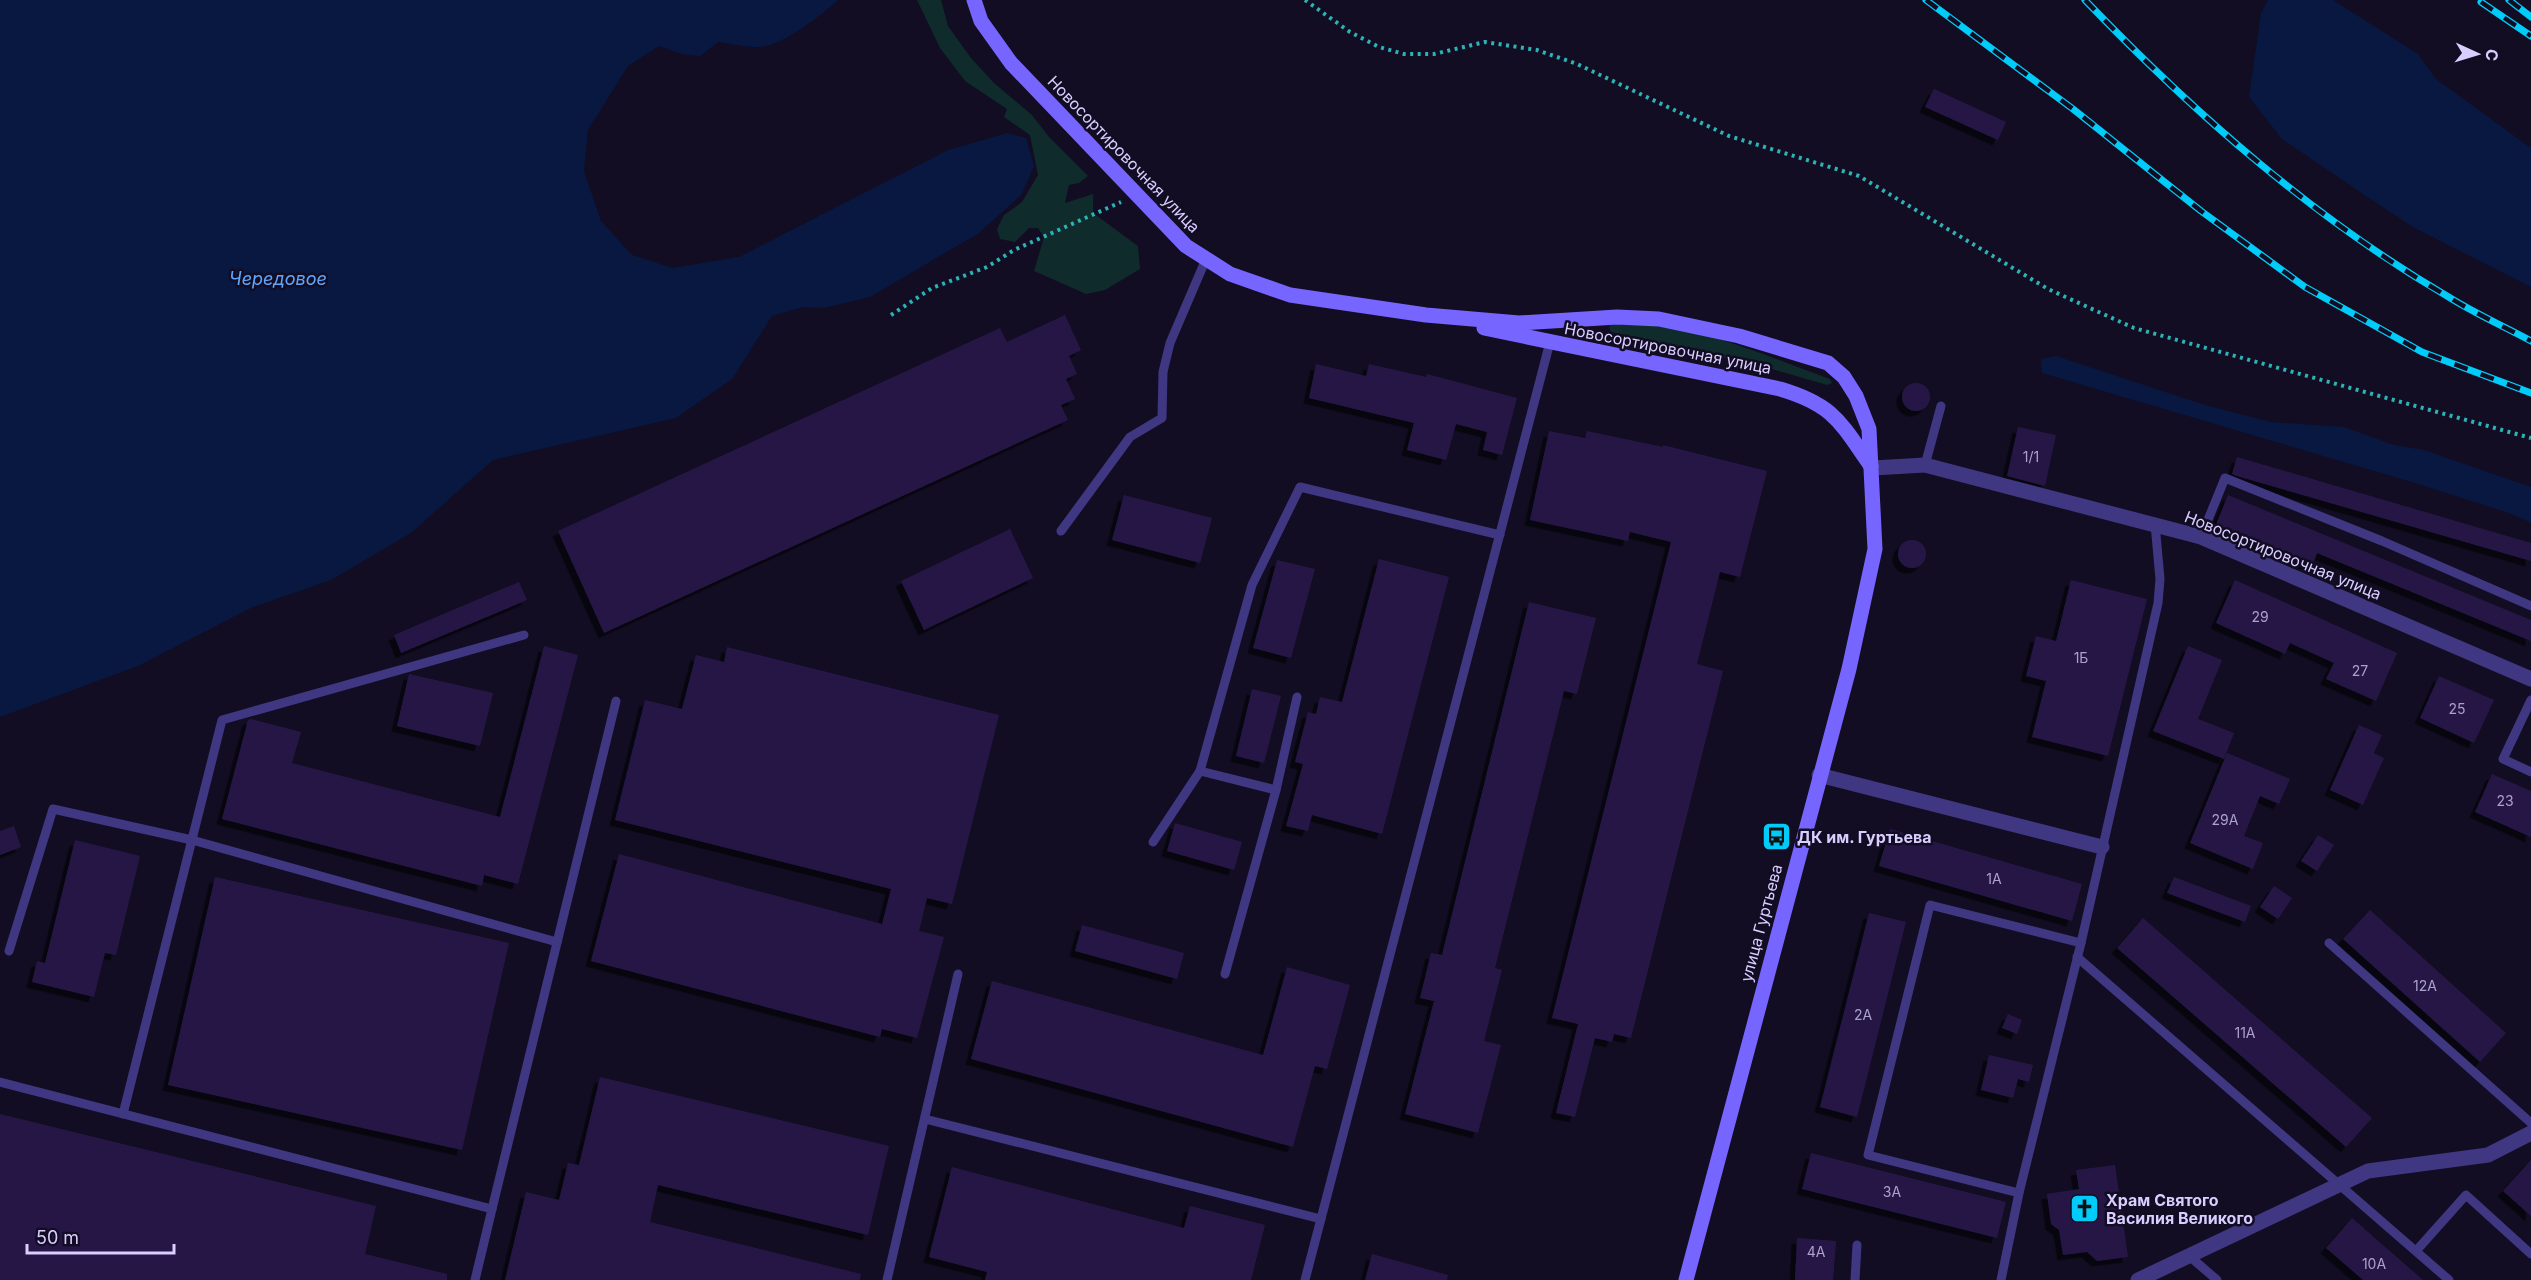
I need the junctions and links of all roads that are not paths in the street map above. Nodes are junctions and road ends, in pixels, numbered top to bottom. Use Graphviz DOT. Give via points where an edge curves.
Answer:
graph roads {
  1 [pos="974,0"];
  2 [pos="1206,259"];
  3 [pos="1426,315"];
  4 [pos="1550,342"];
  5 [pos="1941,406"];
  6 [pos="1925,465"];
  7 [pos="1873,468"];
  8 [pos="2155,524"];
  9 [pos="1061,531"];
  10 [pos="1500,535"];
  11 [pos="2201,537"];
  12 [pos="2531,606"];
  13 [pos="524,635"];
  14 [pos="2531,679"];
  15 [pos="1297,697"];
  16 [pos="2531,700"];
  17 [pos="616,701"];
  18 [pos="1200,771"];
  19 [pos="2531,772"];
  20 [pos="1819,775"];
  21 [pos="1276,790"];
  22 [pos="192,840"];
  23 [pos="1153,842"];
  24 [pos="2102,847"];
  25 [pos="557,942"];
  26 [pos="2081,943"];
  27 [pos="2329,943"];
  28 [pos="9,951"];
  29 [pos="2078,957"];
  30 [pos="1225,974"];
  31 [pos="958,975"];
  32 [pos="0,1082"];
  33 [pos="123,1114"];
  34 [pos="925,1119"];
  35 [pos="2531,1123"];
  36 [pos="2531,1133"];
  37 [pos="2339,1185"];
  38 [pos="2019,1192"];
  39 [pos="492,1209"];
  40 [pos="1321,1219"];
  41 [pos="1857,1245"];
  42 [pos="2416,1251"];
  43 [pos="2531,1254"];
  44 [pos="2188,1255"];
  45 [pos="475,1280"];
  46 [pos="887,1280"];
  47 [pos="1305,1280"];
  48 [pos="1686,1280"];
  49 [pos="1855,1280"];
  50 [pos="2001,1280"];
  51 [pos="2138,1280"];
  52 [pos="2217,1280"];
  53 [pos="2449,1280"];
  1 -- 2 [label="main road, Новосортировочная улица" via="981,21 1011,63 1186,246"];
  2 -- 3 [label="main road, Новосортировочная улица" via="1230,274 1290,295"];
  2 -- 9 [label="lane" via="1170,343 1162,418 1130,437"];
  3 -- 4 [label="main road, Новосортировочная улица"];
  3 -- 7 [label="main road, Новосортировочная улица" via="1519,323 1617,317 1659,319 1739,336 1828,363 1844,376 1856,396 1869,429"];
  4 -- 7 [label="main road, Новосортировочная улица" via="1811,398 1840,422"];
  4 -- 10 [label="lane"];
  5 -- 6 [label="lane"];
  6 -- 7 [label="street, Новосортировочная улица"];
  6 -- 8 [label="street, Новосортировочная улица"];
  7 -- 20 [label="main road, улица Гуртьева" via="1875,549 1849,669"];
  8 -- 11 [label="street, Новосортировочная улица"];
  8 -- 24 [label="lane" via="2158,603"];
  10 -- 18 [label="lane" via="1300,486 1251,585"];
  10 -- 40 [label="lane"];
  11 -- 12 [label="lane" via="2225,478"];
  11 -- 14 [label="street, Новосортировочная улица"];
  13 -- 22 [label="lane" via="222,720"];
  15 -- 21 [label="lane"];
  16 -- 19 [label="lane" via="2503,759"];
  17 -- 25 [label="lane"];
  18 -- 21 [label="lane"];
  18 -- 23 [label="lane"];
  20 -- 24 [label="street"];
  20 -- 48 [label="main road, улица Гуртьева"];
  21 -- 30 [label="lane"];
  22 -- 25 [label="lane"];
  22 -- 28 [label="lane" via="53,809"];
  22 -- 33 [label="lane"];
  24 -- 26 [label="lane"];
  25 -- 39 [label="lane"];
  26 -- 29 [label="lane"];
  26 -- 38 [label="lane" via="1930,905 1868,1155"];
  27 -- 35 [label="lane"];
  29 -- 37 [label="lane"];
  29 -- 38 [label="lane"];
  31 -- 34 [label="lane"];
  32 -- 33 [label="lane"];
  33 -- 39 [label="lane"];
  34 -- 40 [label="lane"];
  34 -- 46 [label="lane"];
  36 -- 37 [label="street" via="2488,1155 2368,1171"];
  37 -- 42 [label="lane"];
  37 -- 44 [label="street"];
  38 -- 50 [label="lane"];
  39 -- 45 [label="lane"];
  40 -- 47 [label="lane"];
  41 -- 49 [label="lane"];
  42 -- 43 [label="lane" via="2466,1196"];
  42 -- 53 [label="lane"];
  44 -- 51 [label="street"];
  44 -- 52 [label="lane"];
}
